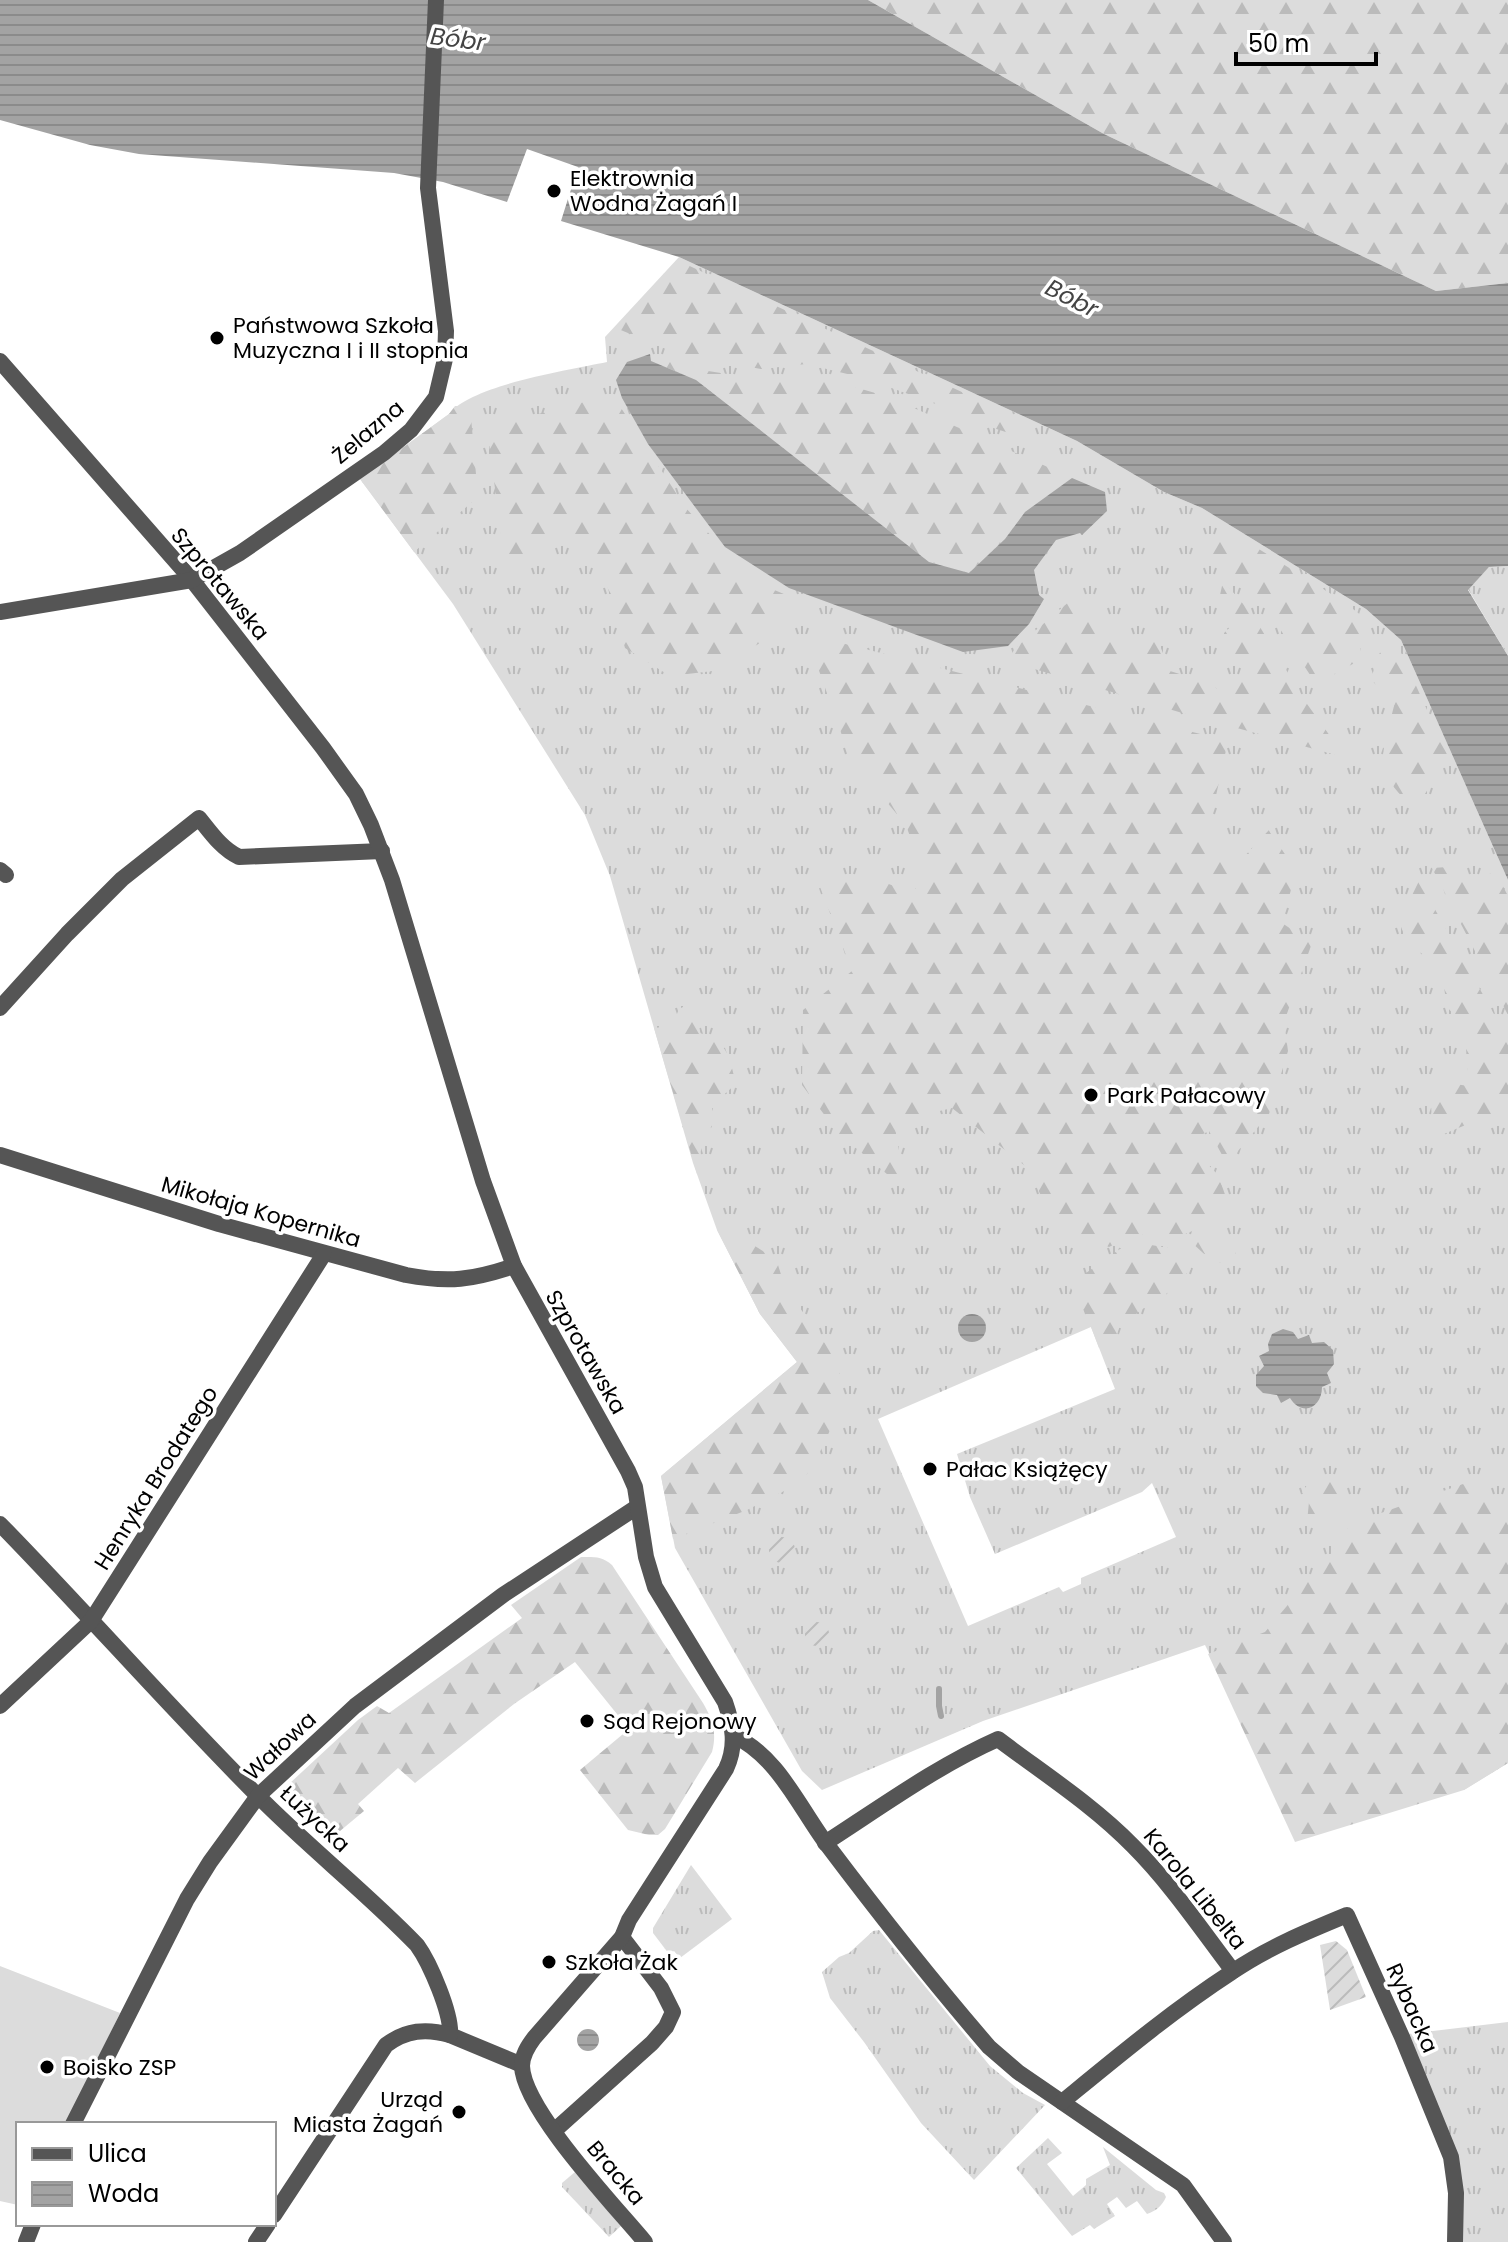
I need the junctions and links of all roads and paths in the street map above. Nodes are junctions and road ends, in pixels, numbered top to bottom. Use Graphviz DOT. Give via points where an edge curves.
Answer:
graph roads {
  1 [pos="436,0"];
  2 [pos="0,361"];
  3 [pos="192,580"];
  4 [pos="0,612"];
  5 [pos="382,851"];
  6 [pos="0,1008"];
  7 [pos="0,1155"];
  8 [pos="324,1254"];
  9 [pos="514,1266"];
  10 [pos="637,1507"];
  11 [pos="0,1524"];
  12 [pos="91,1621"];
  13 [pos="0,1706"];
  14 [pos="734,1736"];
  15 [pos="258,1796"];
  16 [pos="825,1843"];
  17 [pos="622,1937"];
  18 [pos="1233,1971"];
  19 [pos="450,2035"];
  20 [pos="522,2065"];
  21 [pos="1062,2102"];
  22 [pos="74,2122"];
  23 [pos="554,2131"];
  24 [pos="276,2212"];
  25 [pos="645,2242"];
  26 [pos="1224,2242"];
  27 [pos="1455,2242"];
  1 -- 3 [label="street, Żelazna" via="428,188 446,331 436,397 411,430 384,453"];
  2 -- 3 [label="street, Szprotawska"];
  3 -- 4 [label="street, Żelazna"];
  3 -- 5 [label="street, Szprotawska" via="356,794"];
  5 -- 6 [label="street" via="239,857 199,818 122,879"];
  5 -- 9 [label="street, Szprotawska"];
  7 -- 8 [label="street, Mikołaja Kopernika"];
  8 -- 9 [label="street, Mikołaja Kopernika" via="444,1281"];
  8 -- 12 [label="street, Henryka Brodatego"];
  9 -- 10 [label="street, Szprotawska" via="628,1471"];
  10 -- 14 [label="street, Szprotawska" via="655,1587 725,1702"];
  10 -- 15 [label="street, Wałowa" via="503,1595 368,1697"];
  11 -- 12 [label="street, Łużycka"];
  12 -- 13 [label="street, Henryka Brodatego"];
  12 -- 15 [label="street, Łużycka"];
  14 -- 16 [label="street" via="772,1766"];
  14 -- 17 [label="street" via="729,1764"];
  15 -- 19 [label="street, Łużycka" via="417,1945 430,1966"];
  15 -- 22 [label="street, Wałowa" via="187,1899"];
  16 -- 18 [label="street, Karola Libelta" via="998,1739 1131,1843"];
  16 -- 21 [label="street" via="989,2047"];
  17 -- 20 [label="street" via="534,2038"];
  17 -- 23 [label="street" via="673,2012 652,2043"];
  18 -- 21 [label="street, Karola Libelta"];
  18 -- 27 [label="street, Rybacka" via="1347,1915 1451,2157"];
  19 -- 20 [label="street"];
  19 -- 24 [label="street" via="427,2030 401,2035 386,2045"];
  20 -- 23 [label="street, Bracka" via="530,2096"];
  21 -- 26 [label="street" via="1183,2185"];
  23 -- 25 [label="street, Bracka"];
}
